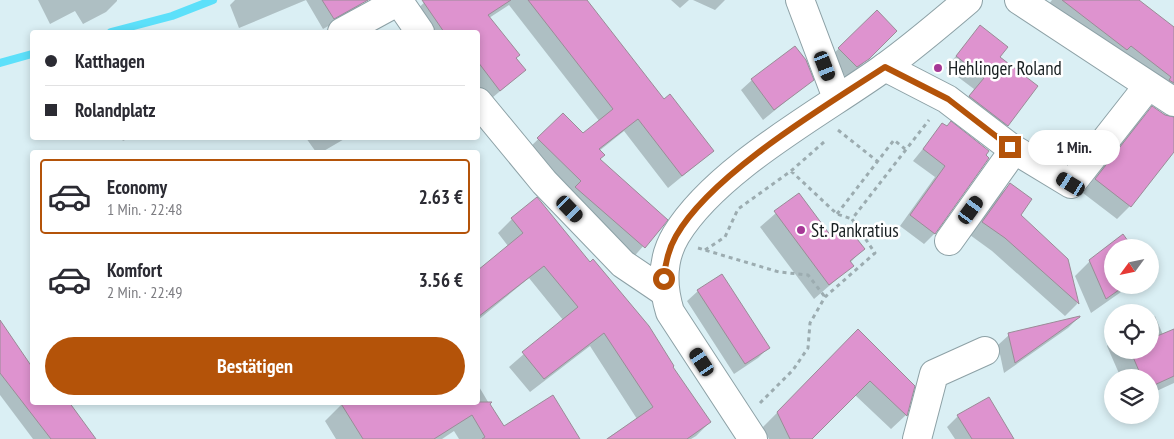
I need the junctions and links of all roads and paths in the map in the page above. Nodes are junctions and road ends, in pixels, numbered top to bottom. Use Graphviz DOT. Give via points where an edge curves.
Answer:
graph roads {
  1 [pos="800,0"];
  2 [pos="968,0"];
  3 [pos="1019,0"];
  4 [pos="399,1"];
  5 [pos="346,30"];
  6 [pos="419,30"];
  7 [pos="885,67"];
  8 [pos="1148,86"];
  9 [pos="837,98"];
  10 [pos="948,99"];
  11 [pos="1174,102"];
  12 [pos="480,104"];
  13 [pos="1012,148"];
  14 [pos="905,149"];
  15 [pos="877,161"];
  16 [pos="791,172"];
  17 [pos="837,214"];
  18 [pos="852,219"];
  19 [pos="949,241"];
  20 [pos="663,291"];
  21 [pos="825,297"];
  22 [pos="985,351"];
  23 [pos="757,406"];
  24 [pos="753,439"];
  25 [pos="917,439"];
  1 -- 9 [label="main road"];
  2 -- 7 [label="main road"];
  3 -- 8 [label="main road"];
  4 -- 5 [label="main road"];
  4 -- 6 [label="main road"];
  7 -- 9 [label="main road"];
  7 -- 10 [label="main road"];
  8 -- 11 [label="main road"];
  8 -- 13 [label="main road" via="1071,184"];
  9 -- 20 [label="main road" via="755,157 689,217 675,237 664,268"];
  10 -- 13 [label="main road"];
  10 -- 14 [label="path"];
  12 -- 20 [label="main road" via="544,182 623,264"];
  13 -- 19 [label="main road"];
  14 -- 15 [label="path" via="894,140"];
  14 -- 18 [label="path"];
  15 -- 16 [label="path" via="838,130"];
  15 -- 17 [label="path"];
  16 -- 17 [label="path"];
  16 -- 21 [label="path" via="738,209 725,237 706,250 779,272 808,275"];
  17 -- 18 [label="path"];
  18 -- 21 [label="path" via="875,254"];
  20 -- 24 [label="main road" via="670,312"];
  21 -- 23 [label="path" via="810,323 808,348 793,370"];
  22 -- 25 [label="main road" via="934,374"];
}
